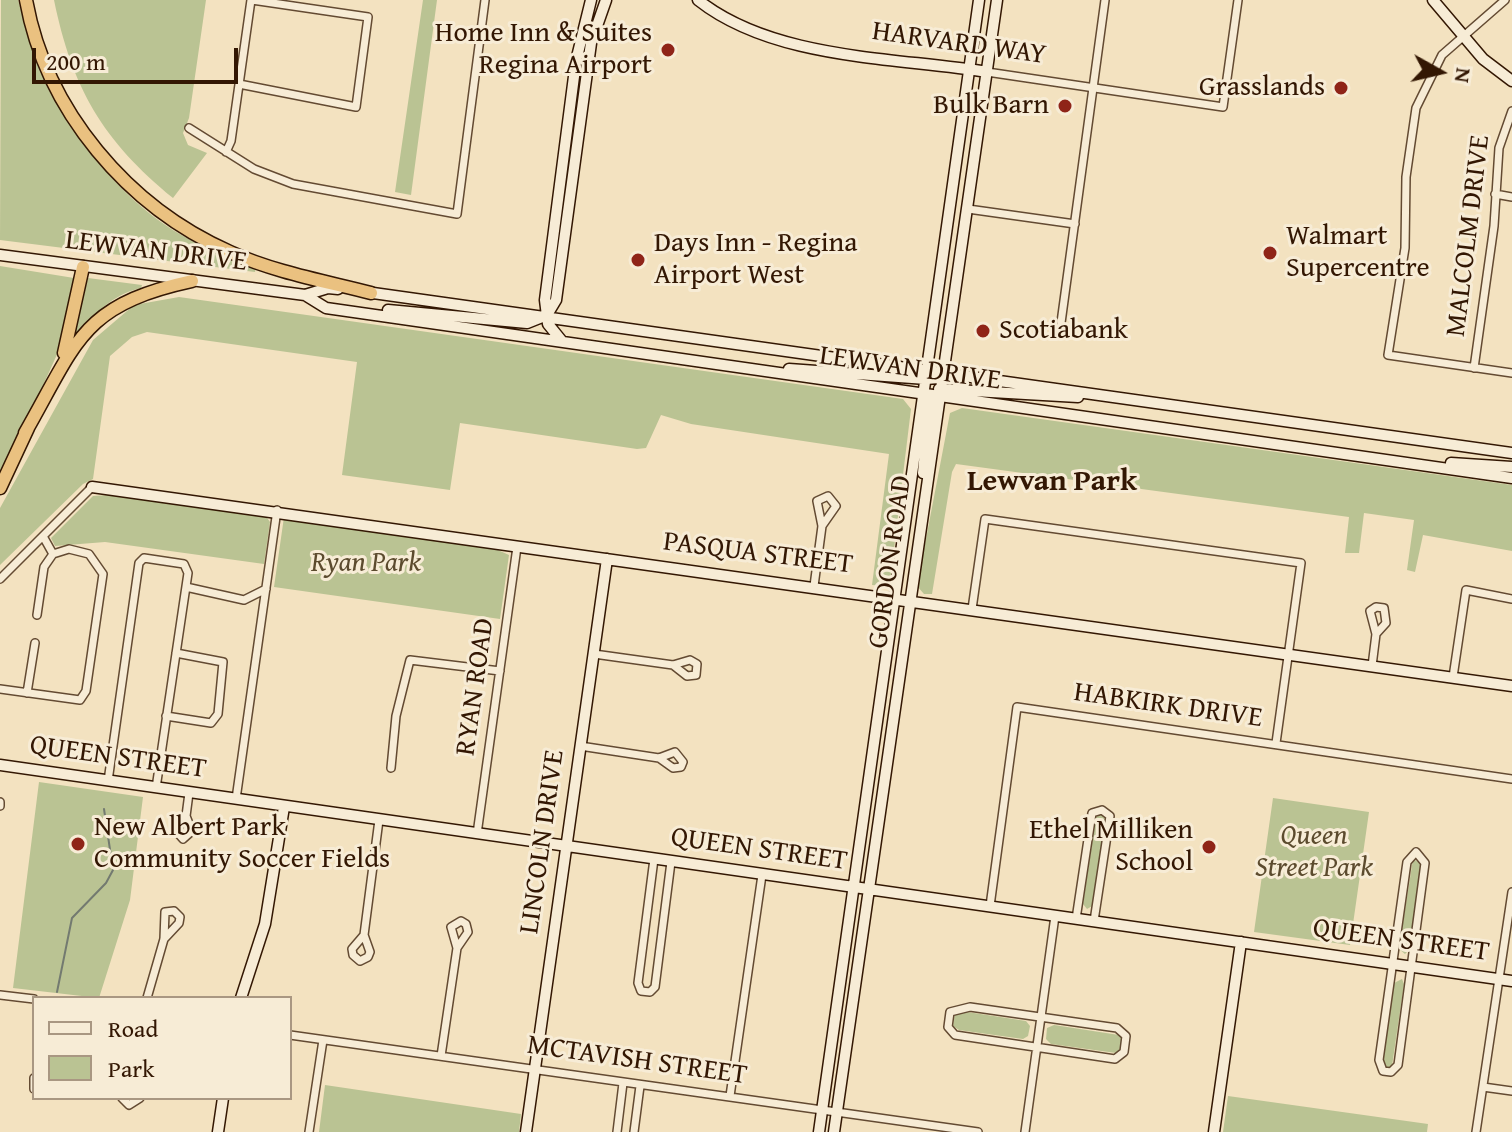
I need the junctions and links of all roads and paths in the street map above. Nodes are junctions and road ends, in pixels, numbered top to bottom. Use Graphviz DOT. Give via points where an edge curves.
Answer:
graph roads {
  1 [pos="26,0"];
  2 [pos="251,0"];
  3 [pos="485,0"];
  4 [pos="591,0"];
  5 [pos="606,0"];
  6 [pos="698,0"];
  7 [pos="979,0"];
  8 [pos="997,0"];
  9 [pos="1105,0"];
  10 [pos="1238,0"];
  11 [pos="1433,0"];
  12 [pos="1508,1"];
  13 [pos="1463,36"];
  14 [pos="970,69"];
  15 [pos="987,72"];
  16 [pos="1512,81"];
  17 [pos="239,84"];
  18 [pos="1094,88"];
  19 [pos="1512,111"];
  20 [pos="189,128"];
  21 [pos="226,152"];
  22 [pos="1495,194"];
  23 [pos="1512,197"];
  24 [pos="968,209"];
  25 [pos="1075,224"];
  26 [pos="0,255"];
  27 [pos="83,267"];
  28 [pos="192,281"];
  29 [pos="558,284"];
  30 [pos="371,293"];
  31 [pos="305,295"];
  32 [pos="326,308"];
  33 [pos="547,315"];
  34 [pos="629,327"];
  35 [pos="1060,330"];
  36 [pos="562,341"];
  37 [pos="684,360"];
  38 [pos="1474,368"];
  39 [pos="945,371"];
  40 [pos="1512,373"];
  41 [pos="928,376"];
  42 [pos="933,394"];
  43 [pos="1172,404"];
  44 [pos="25,433"];
  45 [pos="1512,453"];
  46 [pos="1370,459"];
  47 [pos="1512,467"];
  48 [pos="1512,478"];
  49 [pos="92,487"];
  50 [pos="0,488"];
  51 [pos="277,510"];
  52 [pos="822,526"];
  53 [pos="44,538"];
  54 [pos="517,547"];
  55 [pos="53,554"];
  56 [pos="607,559"];
  57 [pos="0,579"];
  58 [pos="814,586"];
  59 [pos="186,587"];
  60 [pos="266,589"];
  61 [pos="895,596"];
  62 [pos="910,599"];
  63 [pos="1512,599"];
  64 [pos="972,609"];
  65 [pos="37,615"];
  66 [pos="1376,634"];
  67 [pos="35,643"];
  68 [pos="176,653"];
  69 [pos="1289,653"];
  70 [pos="594,654"];
  71 [pos="673,665"];
  72 [pos="1372,666"];
  73 [pos="500,671"];
  74 [pos="1453,677"];
  75 [pos="1512,686"];
  76 [pos="0,689"];
  77 [pos="27,693"];
  78 [pos="166,716"];
  79 [pos="1276,743"];
  80 [pos="580,746"];
  81 [pos="659,758"];
  82 [pos="0,765"];
  83 [pos="391,768"];
  84 [pos="1512,779"];
  85 [pos="108,781"];
  86 [pos="156,788"];
  87 [pos="189,793"];
  88 [pos="236,799"];
  89 [pos="284,807"];
  90 [pos="186,816"];
  91 [pos="379,820"];
  92 [pos="477,834"];
  93 [pos="566,845"];
  94 [pos="654,859"];
  95 [pos="671,862"];
  96 [pos="762,875"];
  97 [pos="853,887"];
  98 [pos="868,889"];
  99 [pos="1512,892"];
  100 [pos="990,906"];
  101 [pos="1055,916"];
  102 [pos="1076,919"];
  103 [pos="1094,921"];
  104 [pos="364,935"];
  105 [pos="164,939"];
  106 [pos="1241,942"];
  107 [pos="457,948"];
  108 [pos="1393,965"];
  109 [pos="1410,967"];
  110 [pos="1506,980"];
  111 [pos="0,995"];
  112 [pos="148,996"];
  113 [pos="242,996"];
  114 [pos="32,999"];
  115 [pos="1041,1018"];
  116 [pos="292,1035"];
  117 [pos="323,1040"];
  118 [pos="1036,1048"];
  119 [pos="441,1056"];
  120 [pos="535,1069"];
  121 [pos="623,1083"];
  122 [pos="640,1086"];
  123 [pos="1483,1087"];
  124 [pos="1512,1091"];
  125 [pos="730,1096"];
  126 [pos="223,1100"];
  127 [pos="822,1109"];
  128 [pos="838,1111"];
  129 [pos="218,1132"];
  130 [pos="309,1132"];
  131 [pos="526,1132"];
  132 [pos="617,1132"];
  133 [pos="634,1132"];
  134 [pos="819,1132"];
  135 [pos="834,1132"];
  136 [pos="978,1132"];
  137 [pos="1025,1132"];
  138 [pos="1214,1132"];
  139 [pos="1476,1132"];
  1 -- 30 [label="highway" via="44,59 67,105 99,152 145,200 175,223 232,253"];
  2 -- 17 [label="street"];
  2 -- 17 [label="street" via="368,17 356,107"];
  3 -- 21 [label="street" via="457,214 293,184"];
  4 -- 33 [label="main road" via="574,76 547,278"];
  5 -- 29 [label="main road" via="591,43"];
  6 -- 14 [label="main road, HARVARD WAY" via="727,22 789,43"];
  7 -- 14 [label="main road, GORDON ROAD"];
  8 -- 15 [label="main road, GORDON ROAD"];
  9 -- 18 [label="street"];
  10 -- 18 [label="street, HARVARD WAY" via="1223,107"];
  11 -- 13 [label="main road"];
  12 -- 13 [label="street"];
  13 -- 16 [label="main road"];
  13 -- 38 [label="street" via="1442,55 1416,108 1406,177 1405,248 1388,355"];
  14 -- 15 [label="main road, HARVARD WAY"];
  14 -- 41 [label="main road, GORDON ROAD"];
  15 -- 18 [label="street, HARVARD WAY"];
  15 -- 24 [label="main road, GORDON ROAD"];
  17 -- 21 [label="street"];
  18 -- 25 [label="street"];
  19 -- 22 [label="street, MALCOLM DRIVE" via="1499,148"];
  20 -- 21 [label="street"];
  22 -- 23 [label="street"];
  22 -- 38 [label="street, MALCOLM DRIVE"];
  24 -- 25 [label="street"];
  24 -- 39 [label="main road, GORDON ROAD"];
  25 -- 35 [label="street"];
  26 -- 27 [label="main road, LEWVAN DRIVE"];
  27 -- 28 [label="main road, LEWVAN DRIVE"];
  27 -- 44 [label="highway" via="65,352"];
  28 -- 31 [label="main road, LEWVAN DRIVE"];
  28 -- 44 [label="highway" via="141,294 91,324"];
  29 -- 33 [label="main road"];
  29 -- 34 [label="main road" via="559,307 566,313"];
  30 -- 31 [label="main road, LEWVAN DRIVE" via="328,288"];
  30 -- 33 [label="main road, LEWVAN DRIVE"];
  31 -- 32 [label="main road, LEWVAN DRIVE"];
  32 -- 33 [label="main road" via="527,323"];
  32 -- 36 [label="main road, LEWVAN DRIVE"];
  33 -- 34 [label="main road, LEWVAN DRIVE"];
  33 -- 36 [label="main road"];
  34 -- 41 [label="main road, LEWVAN DRIVE"];
  36 -- 37 [label="main road, LEWVAN DRIVE"];
  37 -- 41 [label="main road"];
  37 -- 42 [label="main road, LEWVAN DRIVE"];
  38 -- 40 [label="street"];
  39 -- 41 [label="main road" via="941,377"];
  39 -- 42 [label="main road, GORDON ROAD"];
  39 -- 43 [label="main road, LEWVAN DRIVE"];
  41 -- 42 [label="main road, GORDON ROAD"];
  42 -- 43 [label="main road"];
  42 -- 46 [label="main road, LEWVAN DRIVE"];
  42 -- 61 [label="main road, GORDON ROAD"];
  42 -- 62 [label="main road, GORDON ROAD"];
  43 -- 45 [label="main road, LEWVAN DRIVE"];
  44 -- 50 [label="highway"];
  46 -- 47 [label="main road"];
  46 -- 48 [label="main road, LEWVAN DRIVE"];
  49 -- 51 [label="main road, PASQUA STREET"];
  49 -- 53 [label="street"];
  51 -- 54 [label="main road, PASQUA STREET"];
  51 -- 60 [label="street"];
  52 -- 58 [label="street"];
  53 -- 55 [label="street"];
  53 -- 57 [label="street"];
  54 -- 56 [label="main road, PASQUA STREET"];
  54 -- 73 [label="street, RYAN ROAD"];
  55 -- 65 [label="street" via="44,567"];
  55 -- 77 [label="street" via="69,549 89,554 103,574 86,691 80,700"];
  56 -- 58 [label="main road, PASQUA STREET"];
  56 -- 70 [label="main road, LINCOLN DRIVE"];
  58 -- 61 [label="main road, PASQUA STREET"];
  59 -- 60 [label="street" via="244,600"];
  59 -- 68 [label="street"];
  59 -- 85 [label="street" via="184,564 144,558 139,563"];
  60 -- 88 [label="street"];
  61 -- 62 [label="main road, PASQUA STREET"];
  61 -- 97 [label="main road, GORDON ROAD"];
  62 -- 64 [label="main road, PASQUA STREET"];
  62 -- 98 [label="main road, GORDON ROAD"];
  63 -- 74 [label="street" via="1466,590"];
  64 -- 69 [label="main road, PASQUA STREET"];
  64 -- 69 [label="street" via="985,519 1301,563"];
  66 -- 72 [label="street"];
  67 -- 77 [label="street"];
  68 -- 78 [label="street"];
  68 -- 78 [label="street" via="223,662 218,714 211,723"];
  69 -- 72 [label="main road, PASQUA STREET"];
  69 -- 79 [label="street"];
  70 -- 71 [label="street"];
  70 -- 80 [label="main road, LINCOLN DRIVE"];
  72 -- 74 [label="main road, PASQUA STREET"];
  73 -- 83 [label="street" via="410,660 396,716"];
  73 -- 92 [label="street, RYAN ROAD"];
  74 -- 75 [label="main road, PASQUA STREET"];
  76 -- 77 [label="street"];
  78 -- 86 [label="street"];
  79 -- 84 [label="street, HABKIRK DRIVE"];
  79 -- 100 [label="street, HABKIRK DRIVE" via="1017,707"];
  80 -- 81 [label="street"];
  80 -- 93 [label="main road, LINCOLN DRIVE"];
  82 -- 85 [label="main road, QUEEN STREET"];
  85 -- 86 [label="main road, QUEEN STREET"];
  86 -- 87 [label="main road, QUEEN STREET"];
  87 -- 88 [label="main road, QUEEN STREET"];
  87 -- 90 [label="street"];
  88 -- 89 [label="main road, QUEEN STREET"];
  89 -- 91 [label="main road, QUEEN STREET"];
  89 -- 113 [label="main road" via="265,924"];
  91 -- 92 [label="main road, QUEEN STREET"];
  91 -- 104 [label="street"];
  92 -- 93 [label="main road, QUEEN STREET"];
  93 -- 94 [label="main road, QUEEN STREET"];
  93 -- 120 [label="main road, LINCOLN DRIVE"];
  94 -- 95 [label="main road, QUEEN STREET"];
  94 -- 95 [label="street" via="641,991 655,987"];
  95 -- 96 [label="main road, QUEEN STREET"];
  96 -- 97 [label="main road, QUEEN STREET"];
  96 -- 125 [label="street"];
  97 -- 98 [label="main road, QUEEN STREET"];
  97 -- 127 [label="main road, GORDON ROAD"];
  98 -- 100 [label="main road, QUEEN STREET"];
  98 -- 128 [label="main road, GORDON ROAD"];
  99 -- 110 [label="street"];
  100 -- 101 [label="main road, QUEEN STREET"];
  101 -- 102 [label="main road, QUEEN STREET"];
  101 -- 115 [label="street"];
  102 -- 103 [label="main road, QUEEN STREET"];
  102 -- 103 [label="street" via="1092,813 1102,810 1110,816"];
  103 -- 106 [label="main road, QUEEN STREET"];
  105 -- 112 [label="street"];
  106 -- 108 [label="main road, QUEEN STREET"];
  106 -- 138 [label="main road"];
  107 -- 119 [label="street"];
  108 -- 109 [label="main road, QUEEN STREET"];
  108 -- 109 [label="street" via="1379,1060 1383,1071 1391,1072 1398,1065"];
  108 -- 109 [label="street" via="1407,862 1416,852 1425,863"];
  109 -- 110 [label="main road, QUEEN STREET"];
  110 -- 123 [label="street"];
  111 -- 114 [label="street"];
  115 -- 118 [label="street"];
  115 -- 118 [label="street" via="1117,1028 1126,1036 1124,1052 1115,1059"];
  115 -- 118 [label="street" via="958,1008 950,1012 948,1027 955,1035"];
  116 -- 117 [label="street, MCTAVISH STREET"];
  117 -- 119 [label="street, MCTAVISH STREET"];
  117 -- 130 [label="street"];
  118 -- 137 [label="street"];
  119 -- 120 [label="street, MCTAVISH STREET"];
  120 -- 121 [label="street, MCTAVISH STREET"];
  120 -- 131 [label="main road, LINCOLN DRIVE"];
  121 -- 122 [label="street, MCTAVISH STREET"];
  121 -- 132 [label="street"];
  122 -- 125 [label="street, MCTAVISH STREET"];
  122 -- 133 [label="street"];
  123 -- 124 [label="street"];
  123 -- 139 [label="street"];
  125 -- 127 [label="street, MCTAVISH STREET"];
  126 -- 129 [label="main road"];
  127 -- 128 [label="street, MCTAVISH STREET"];
  127 -- 134 [label="main road, GORDON ROAD"];
  128 -- 135 [label="main road, GORDON ROAD"];
  128 -- 136 [label="street, MCTAVISH STREET"];
}
